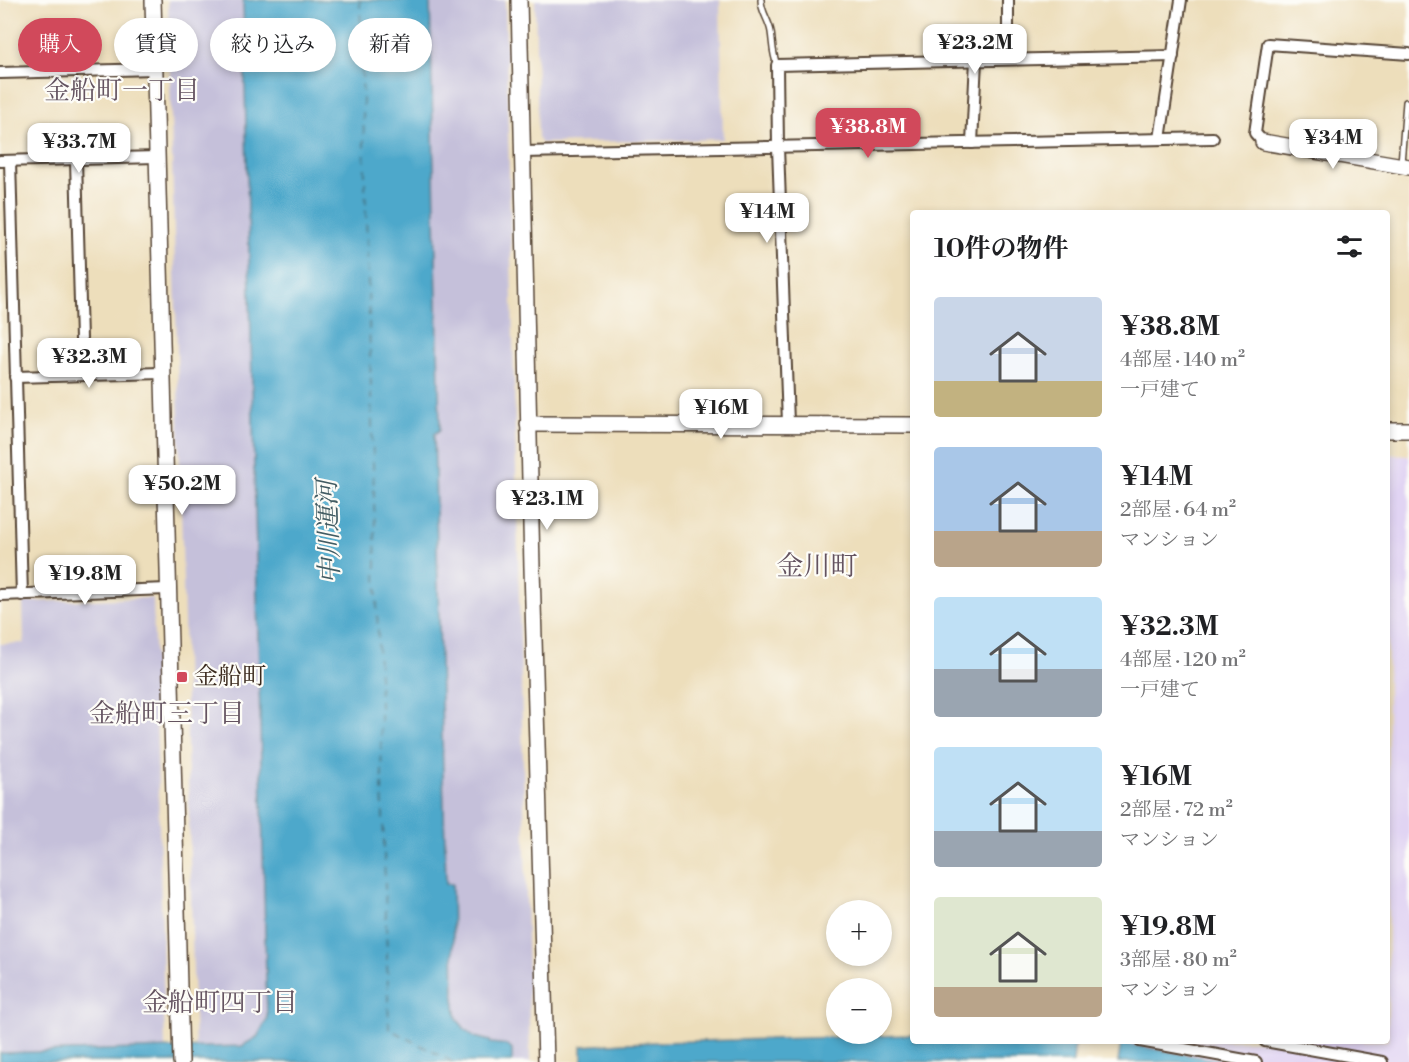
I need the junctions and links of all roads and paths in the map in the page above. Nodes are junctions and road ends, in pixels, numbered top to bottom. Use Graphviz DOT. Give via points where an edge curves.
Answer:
graph roads {
  1 [pos="153,0"];
  2 [pos="519,0"];
  3 [pos="761,0"];
  4 [pos="1008,0"];
  5 [pos="1181,0"];
  6 [pos="154,18"];
  7 [pos="1409,54"];
  8 [pos="1173,56"];
  9 [pos="1008,59"];
  10 [pos="976,60"];
  11 [pos="777,65"];
  12 [pos="114,70"];
  13 [pos="155,72"];
  14 [pos="0,73"];
  15 [pos="1406,102"];
  16 [pos="1214,138"];
  17 [pos="1160,139"];
  18 [pos="1263,142"];
  19 [pos="972,143"];
  20 [pos="778,147"];
  21 [pos="522,152"];
  22 [pos="157,158"];
  23 [pos="76,160"];
  24 [pos="5,161"];
  25 [pos="1405,166"];
  26 [pos="162,373"];
  27 [pos="82,375"];
  28 [pos="15,377"];
  29 [pos="788,423"];
  30 [pos="528,424"];
  31 [pos="910,425"];
  32 [pos="1390,430"];
  33 [pos="1409,430"];
  34 [pos="168,589"];
  35 [pos="22,595"];
  36 [pos="0,596"];
  37 [pos="1157,1044"];
  38 [pos="1282,1044"];
  39 [pos="181,1062"];
  40 [pos="546,1062"];
  41 [pos="1256,1062"];
  42 [pos="1382,1062"];
  1 -- 6 [label="street"];
  2 -- 21 [label="street"];
  3 -- 11 [label="lane"];
  4 -- 9 [label="street"];
  5 -- 8 [label="street"];
  7 -- 18 [label="street" via="1268,44 1255,133"];
  8 -- 9 [label="street"];
  8 -- 17 [label="street"];
  9 -- 10 [label="street"];
  10 -- 11 [label="street"];
  10 -- 19 [label="street"];
  11 -- 20 [label="street"];
  12 -- 14 [label="street"];
  13 -- 22 [label="street"];
  15 -- 25 [label="lane"];
  16 -- 17 [label="street"];
  17 -- 19 [label="street"];
  18 -- 25 [label="street"];
  19 -- 20 [label="street"];
  20 -- 21 [label="street"];
  20 -- 29 [label="street"];
  21 -- 30 [label="street"];
  22 -- 23 [label="street"];
  22 -- 26 [label="street"];
  23 -- 24 [label="street"];
  23 -- 27 [label="street"];
  24 -- 28 [label="street"];
  26 -- 27 [label="street"];
  26 -- 34 [label="street"];
  27 -- 28 [label="street"];
  28 -- 35 [label="street"];
  29 -- 30 [label="street"];
  29 -- 31 [label="street"];
  30 -- 40 [label="street"];
  32 -- 33 [label="street"];
  34 -- 35 [label="street"];
  34 -- 39 [label="street"];
  35 -- 36 [label="street"];
  37 -- 41 [label="street"];
  38 -- 42 [label="street"];
}
